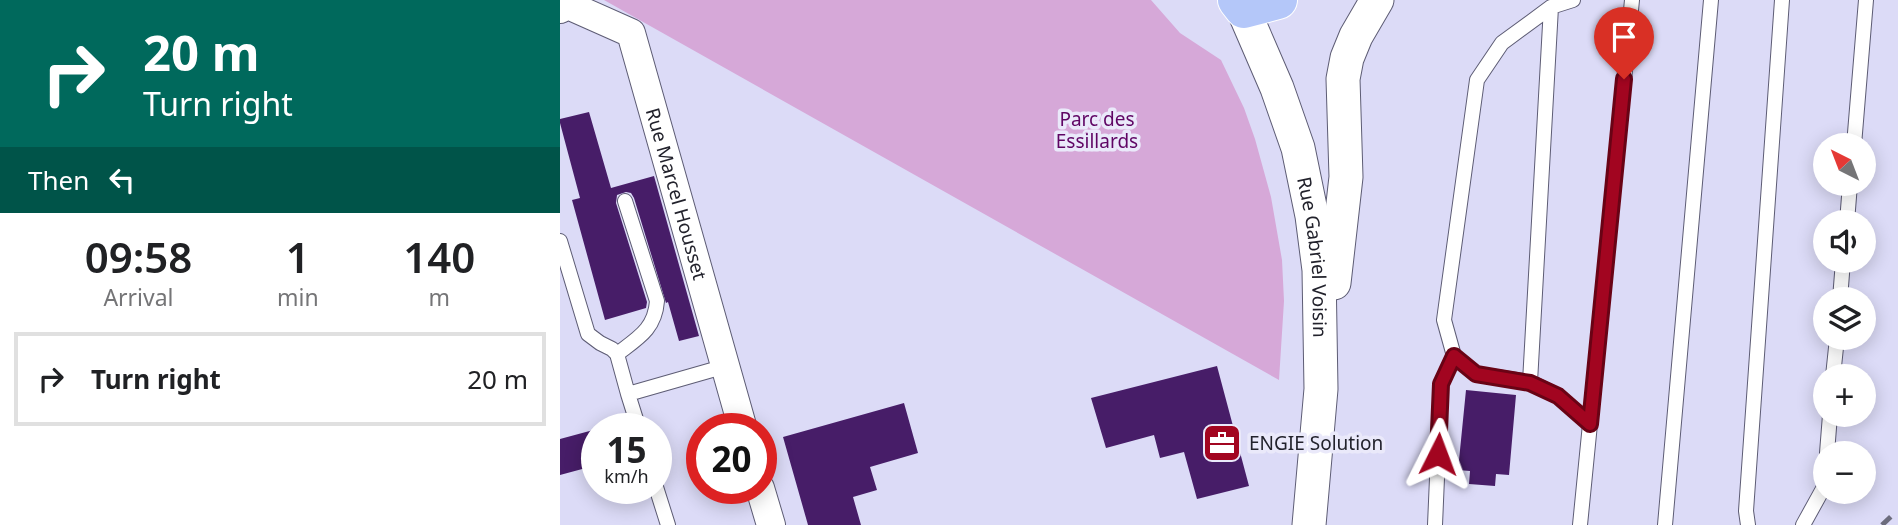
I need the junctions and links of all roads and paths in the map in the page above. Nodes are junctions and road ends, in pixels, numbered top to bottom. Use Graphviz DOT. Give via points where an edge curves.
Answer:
graph roads {
  1 [pos="1377,0"];
  2 [pos="1573,0"];
  3 [pos="1632,0"];
  4 [pos="1712,0"];
  5 [pos="1782,0"];
  6 [pos="1866,0"];
  7 [pos="1249,2"];
  8 [pos="1551,7"];
  9 [pos="560,9"];
  10 [pos="1855,133"];
  11 [pos="625,201"];
  12 [pos="560,240"];
  13 [pos="617,354"];
  14 [pos="1454,356"];
  15 [pos="726,366"];
  16 [pos="1530,383"];
  17 [pos="1321,389"];
  18 [pos="628,394"];
  19 [pos="634,413"];
  20 [pos="739,413"];
  21 [pos="1590,424"];
  22 [pos="661,504"];
  23 [pos="765,504"];
  24 [pos="1814,504"];
  25 [pos="668,525"];
  26 [pos="771,525"];
  27 [pos="1309,525"];
  28 [pos="1435,525"];
  29 [pos="1580,525"];
  30 [pos="1665,525"];
  31 [pos="1748,525"];
  32 [pos="1802,525"];
  1 -- 17 [label="street" via="1356,36 1343,79 1346,177"];
  2 -- 8 [label="lane"];
  3 -- 21 [label="lane"];
  4 -- 30 [label="lane"];
  5 -- 31 [label="lane"];
  6 -- 10 [label="lane"];
  7 -- 17 [label="street, Rue Gabriel Voisin" via="1298,148 1312,216 1320,270"];
  8 -- 14 [label="lane" via="1502,43 1477,80 1444,320"];
  8 -- 16 [label="lane"];
  9 -- 15 [label="street, Rue Marcel Housset" via="568,5 631,33"];
  11 -- 13 [label="lane" via="657,301 646,332"];
  12 -- 13 [label="lane" via="588,334"];
  13 -- 18 [label="lane"];
  14 -- 16 [label="lane" via="1476,374"];
  14 -- 28 [label="lane" via="1441,384"];
  15 -- 18 [label="lane"];
  15 -- 20 [label="street, Rue Marcel Housset"];
  16 -- 21 [label="lane" via="1558,396"];
  17 -- 27 [label="street, Rue Gabriel Voisin"];
  18 -- 19 [label="lane"];
  21 -- 29 [label="lane"];
  22 -- 25 [label="lane"];
  23 -- 26 [label="street"];
  24 -- 32 [label="lane"];
}
